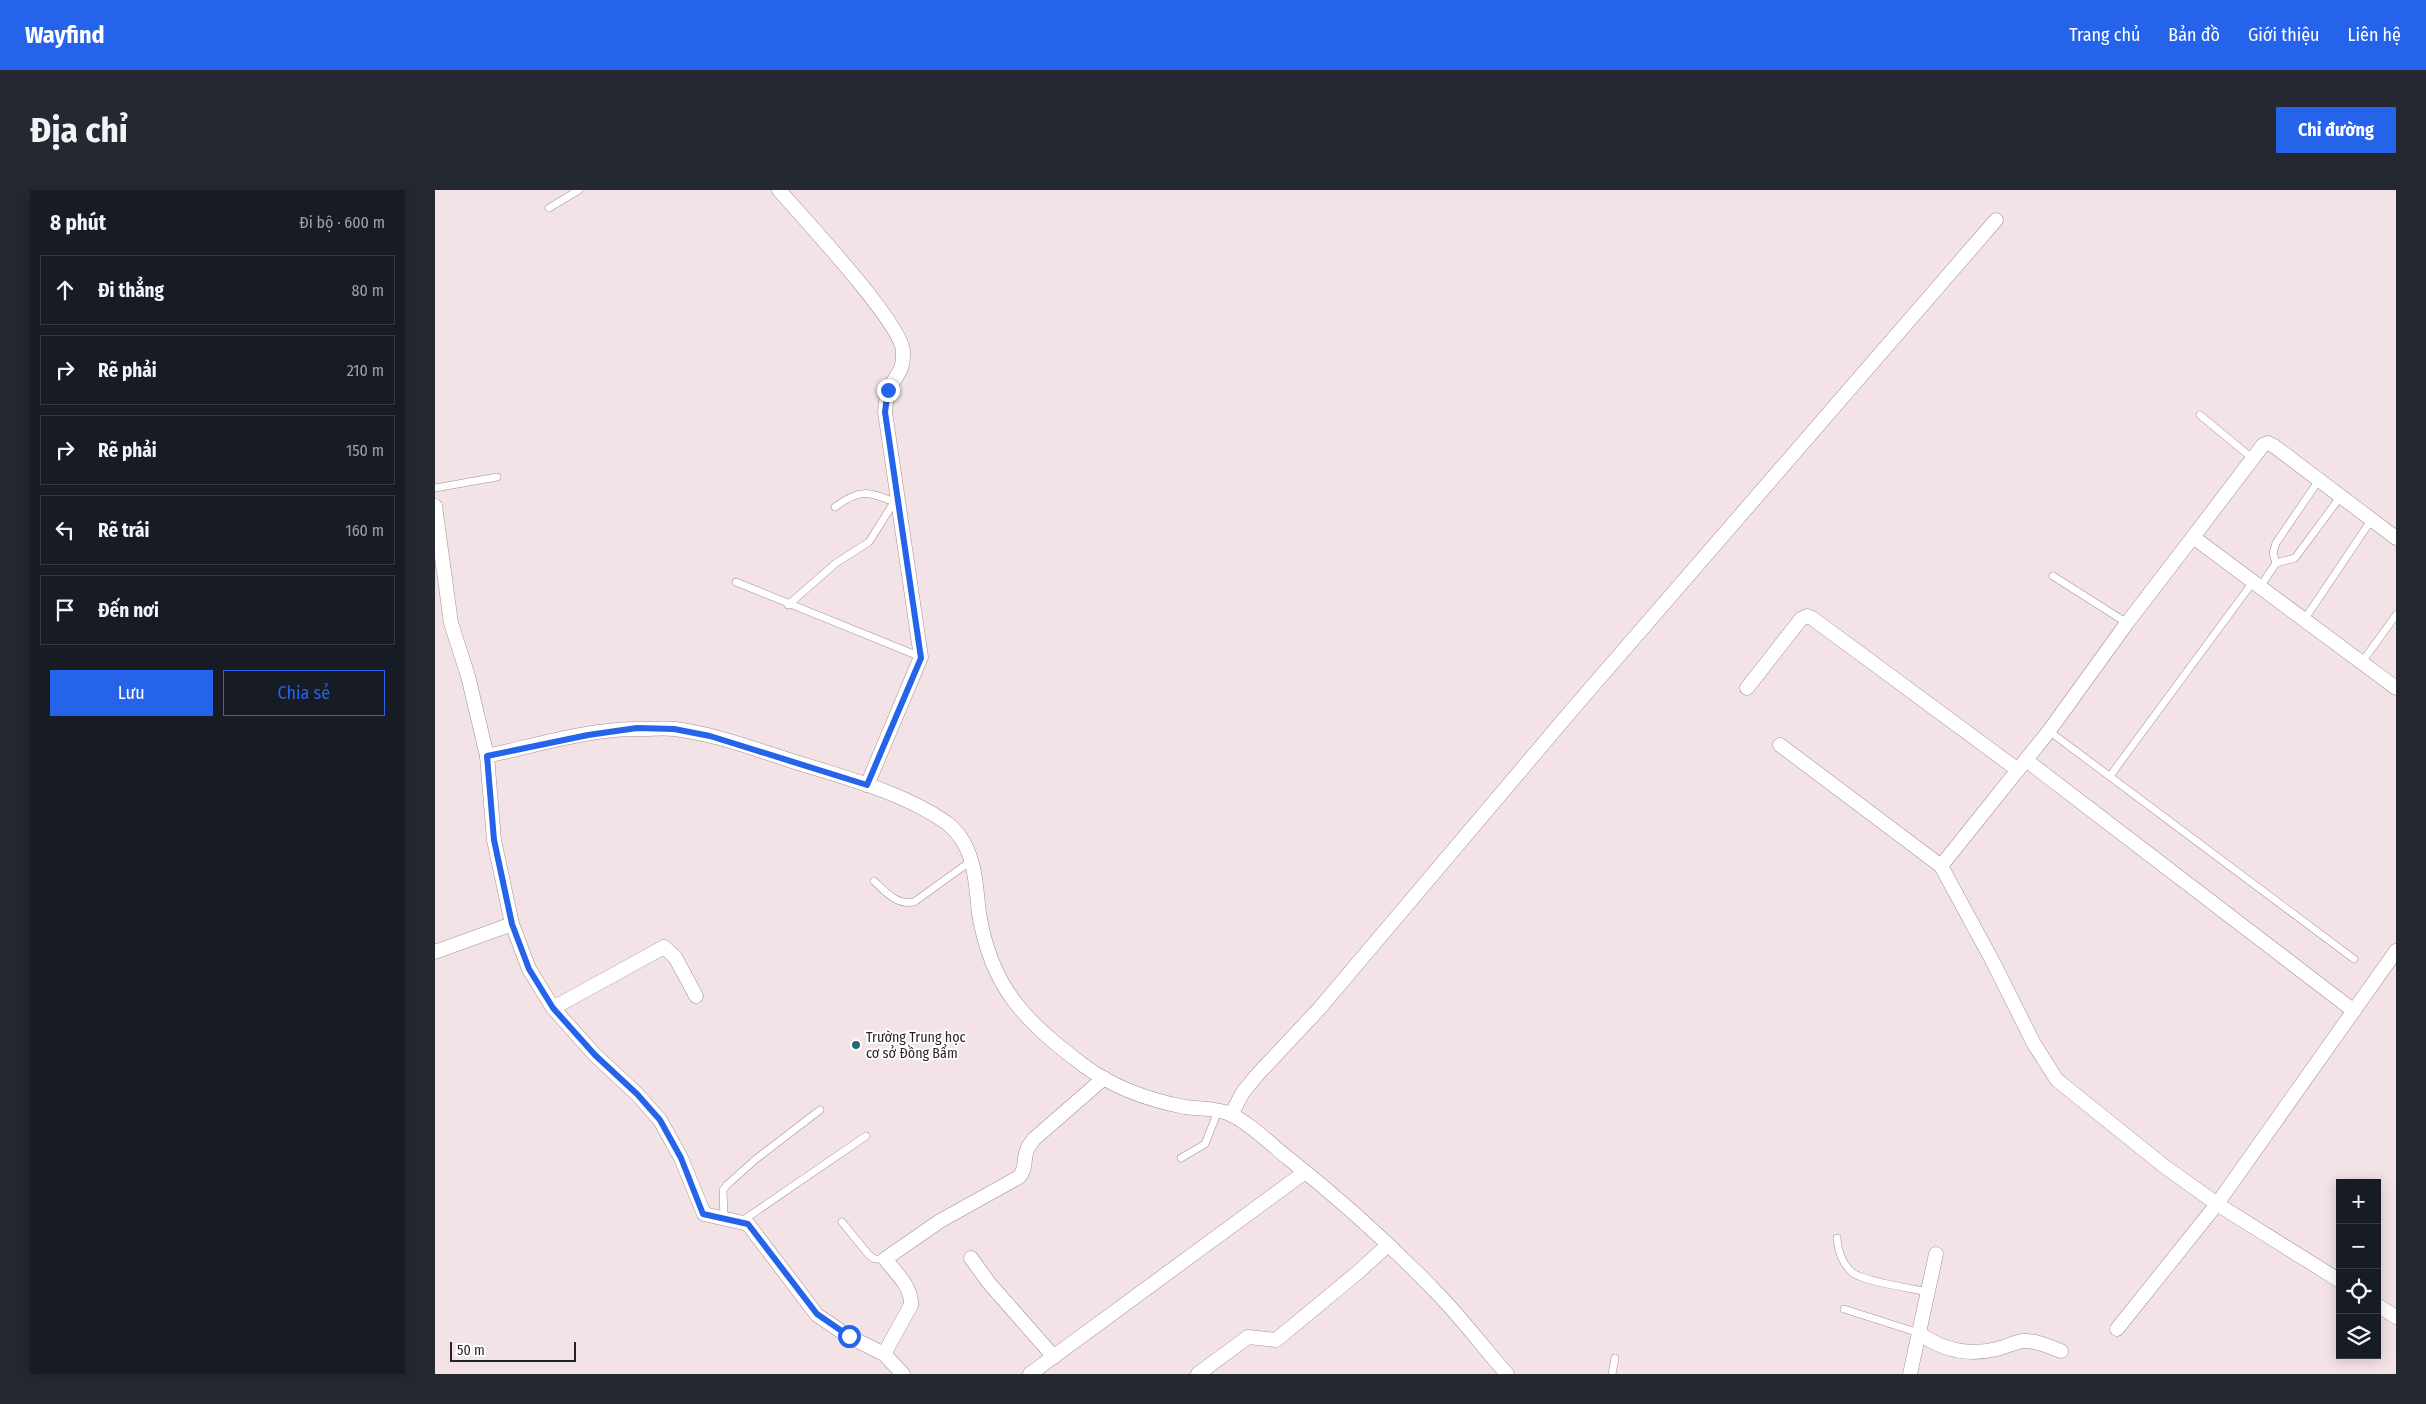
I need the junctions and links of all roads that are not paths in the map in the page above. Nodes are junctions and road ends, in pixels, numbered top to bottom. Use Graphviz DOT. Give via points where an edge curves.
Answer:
graph roads {
  1 [pos="579,190"];
  2 [pos="779,190"];
  3 [pos="549,208"];
  4 [pos="1996,220"];
  5 [pos="2200,415"];
  6 [pos="2252,458"];
  7 [pos="497,477"];
  8 [pos="2319,480"];
  9 [pos="435,488"];
  10 [pos="2341,496"];
  11 [pos="897,498"];
  12 [pos="435,506"];
  13 [pos="835,507"];
  14 [pos="2372,519"];
  15 [pos="2193,537"];
  16 [pos="2396,538"];
  17 [pos="2276,563"];
  18 [pos="2053,576"];
  19 [pos="736,582"];
  20 [pos="2257,584"];
  21 [pos="788,605"];
  22 [pos="2396,616"];
  23 [pos="2304,620"];
  24 [pos="2127,622"];
  25 [pos="921,658"];
  26 [pos="2362,662"];
  27 [pos="1747,688"];
  28 [pos="2396,688"];
  29 [pos="2049,731"];
  30 [pos="1781,745"];
  31 [pos="487,756"];
  32 [pos="2022,765"];
  33 [pos="2110,776"];
  34 [pos="867,785"];
  35 [pos="971,861"];
  36 [pos="1941,866"];
  37 [pos="874,881"];
  38 [pos="512,924"];
  39 [pos="2396,951"];
  40 [pos="435,952"];
  41 [pos="2354,959"];
  42 [pos="696,996"];
  43 [pos="553,1008"];
  44 [pos="2354,1011"];
  45 [pos="1104,1078"];
  46 [pos="820,1110"];
  47 [pos="1225,1113"];
  48 [pos="866,1136"];
  49 [pos="1181,1158"];
  50 [pos="1305,1172"];
  51 [pos="2217,1204"];
  52 [pos="724,1218"];
  53 [pos="742,1221"];
  54 [pos="842,1222"];
  55 [pos="1837,1238"];
  56 [pos="1388,1245"];
  57 [pos="1936,1254"];
  58 [pos="971,1258"];
  59 [pos="885,1259"];
  60 [pos="2336,1278"];
  61 [pos="1928,1292"];
  62 [pos="2381,1308"];
  63 [pos="1844,1309"];
  64 [pos="2396,1317"];
  65 [pos="2117,1329"];
  66 [pos="1919,1334"];
  67 [pos="2061,1351"];
  68 [pos="884,1354"];
  69 [pos="1054,1358"];
  70 [pos="1615,1358"];
  71 [pos="903,1374"];
  72 [pos="1030,1374"];
  73 [pos="1198,1374"];
  74 [pos="1507,1374"];
  75 [pos="1612,1374"];
  76 [pos="1910,1374"];
  1 -- 3 [label="lane"];
  2 -- 11 [label="street" via="877,304 903,349 901,373 888,390 885,412"];
  4 -- 47 [label="street" via="1571,711 1319,1009"];
  5 -- 6 [label="lane"];
  6 -- 8 [label="street" via="2268,443"];
  6 -- 15 [label="street"];
  7 -- 9 [label="lane"];
  8 -- 10 [label="street"];
  8 -- 17 [label="lane" via="2276,543 2273,554"];
  10 -- 14 [label="street"];
  10 -- 17 [label="lane" via="2295,558"];
  11 -- 13 [label="lane" via="861,493 850,495"];
  11 -- 21 [label="lane" via="869,542 836,563"];
  11 -- 25 [label="street"];
  12 -- 31 [label="street" via="451,623 468,676"];
  14 -- 16 [label="street"];
  14 -- 23 [label="lane"];
  15 -- 20 [label="street"];
  15 -- 24 [label="street"];
  17 -- 20 [label="lane"];
  18 -- 24 [label="lane"];
  19 -- 21 [label="lane"];
  20 -- 23 [label="street"];
  20 -- 33 [label="lane"];
  21 -- 25 [label="lane"];
  22 -- 26 [label="lane"];
  23 -- 26 [label="street"];
  24 -- 29 [label="street"];
  25 -- 34 [label="street"];
  26 -- 28 [label="street"];
  27 -- 32 [label="street" via="1801,619 1807,616"];
  29 -- 32 [label="street"];
  29 -- 33 [label="lane"];
  30 -- 36 [label="street"];
  31 -- 34 [label="street" via="588,735 637,728 674,729 718,738"];
  31 -- 38 [label="street" via="494,840"];
  32 -- 36 [label="street"];
  32 -- 44 [label="street"];
  33 -- 41 [label="lane"];
  34 -- 35 [label="street" via="928,811 951,826"];
  35 -- 37 [label="lane" via="907,904 892,898"];
  35 -- 45 [label="street" via="989,953 1001,984 1022,1012 1085,1067"];
  36 -- 51 [label="street" via="2034,1044 2057,1080"];
  38 -- 40 [label="street"];
  38 -- 43 [label="street" via="529,969"];
  39 -- 44 [label="street"];
  42 -- 43 [label="street" via="675,956 664,947"];
  43 -- 52 [label="street" via="660,1120 681,1158 703,1214"];
  44 -- 51 [label="street"];
  45 -- 47 [label="street" via="1149,1100"];
  45 -- 59 [label="street" via="1034,1139 1027,1149 1026,1164 1019,1178 940,1221"];
  46 -- 52 [label="lane" via="727,1185 723,1190"];
  47 -- 49 [label="lane" via="1205,1144"];
  47 -- 50 [label="street"];
  48 -- 53 [label="lane"];
  50 -- 56 [label="street"];
  50 -- 69 [label="street"];
  51 -- 60 [label="street"];
  51 -- 65 [label="street"];
  52 -- 53 [label="street"];
  53 -- 68 [label="street" via="754,1230 817,1314"];
  54 -- 59 [label="lane" via="868,1254 874,1259"];
  55 -- 61 [label="lane" via="1843,1261 1853,1273"];
  56 -- 73 [label="street" via="1276,1340 1248,1337"];
  56 -- 74 [label="street" via="1441,1297"];
  57 -- 61 [label="street"];
  58 -- 69 [label="street"];
  59 -- 68 [label="street" via="909,1290 911,1305"];
  61 -- 66 [label="street"];
  62 -- 64 [label="street"];
  63 -- 66 [label="lane"];
  66 -- 67 [label="street" via="1949,1349 1995,1350 2023,1341"];
  66 -- 76 [label="street"];
  68 -- 71 [label="street"];
  69 -- 72 [label="street"];
  70 -- 75 [label="lane"];
}
